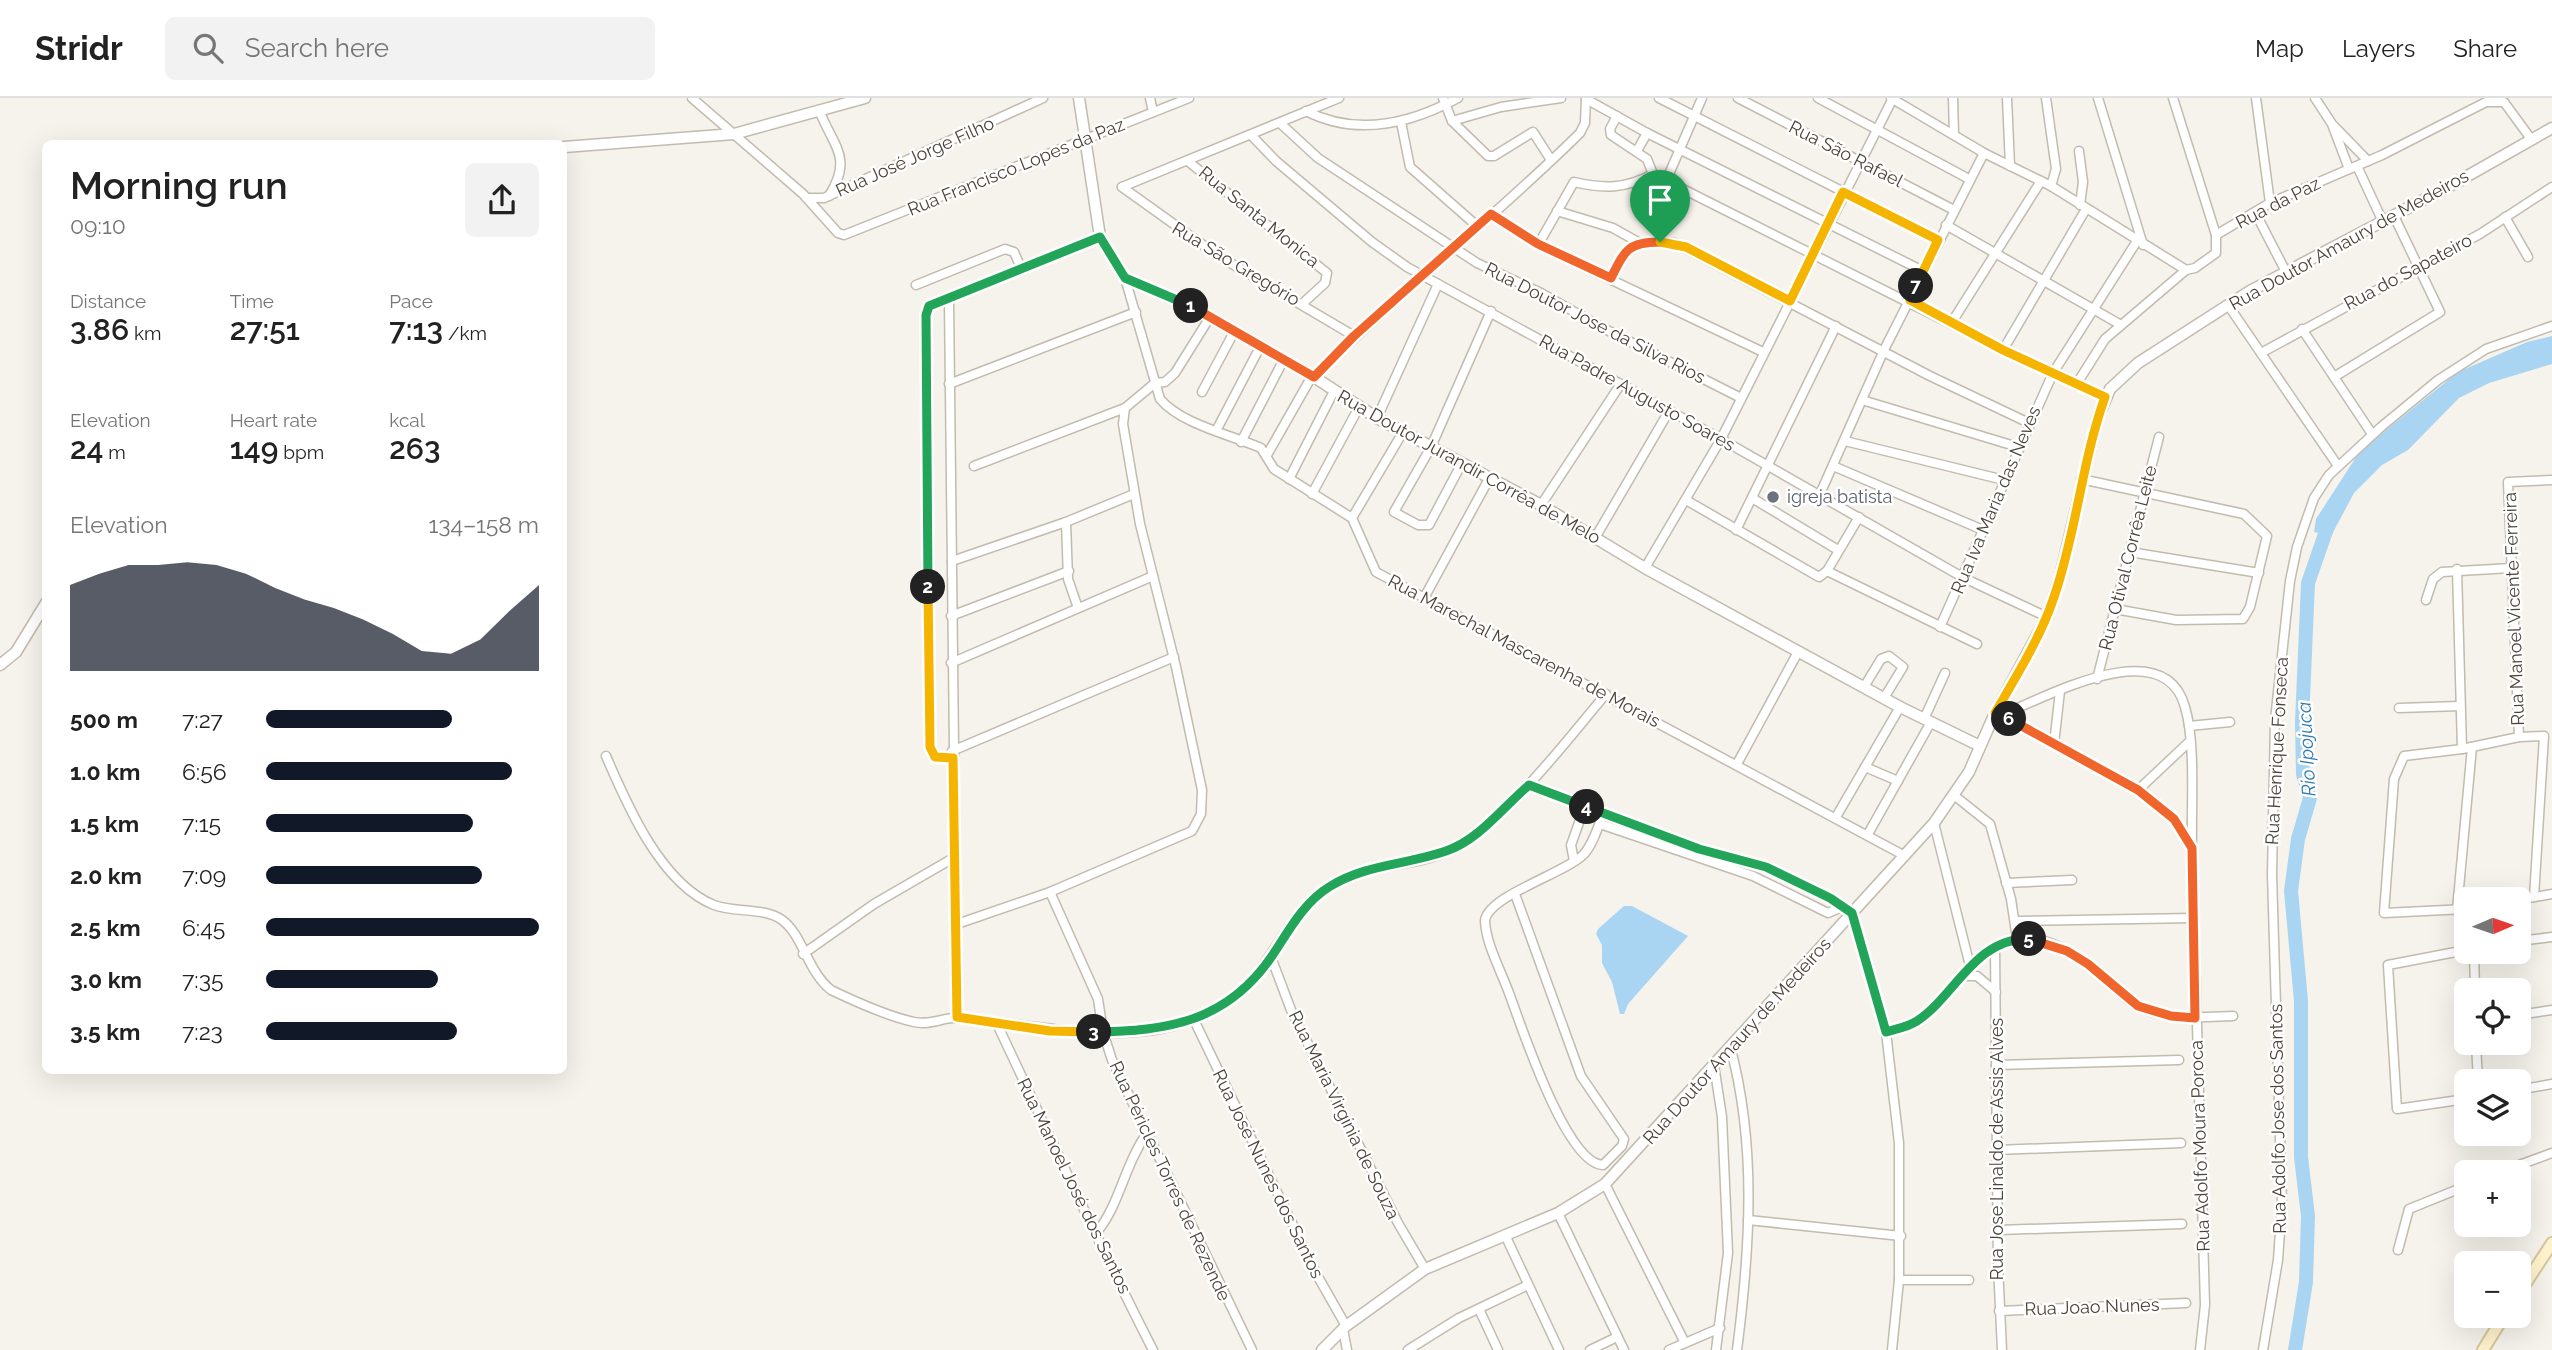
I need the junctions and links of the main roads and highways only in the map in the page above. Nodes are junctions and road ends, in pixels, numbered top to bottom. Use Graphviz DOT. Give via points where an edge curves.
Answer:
graph roads {
  1 [pos="2552,1242"];
  2 [pos="2531,1275"];
  3 [pos="2497,1328"];
  4 [pos="2483,1350"];
  1 -- 2 [label="main road"];
  3 -- 4 [label="main road"];
}
